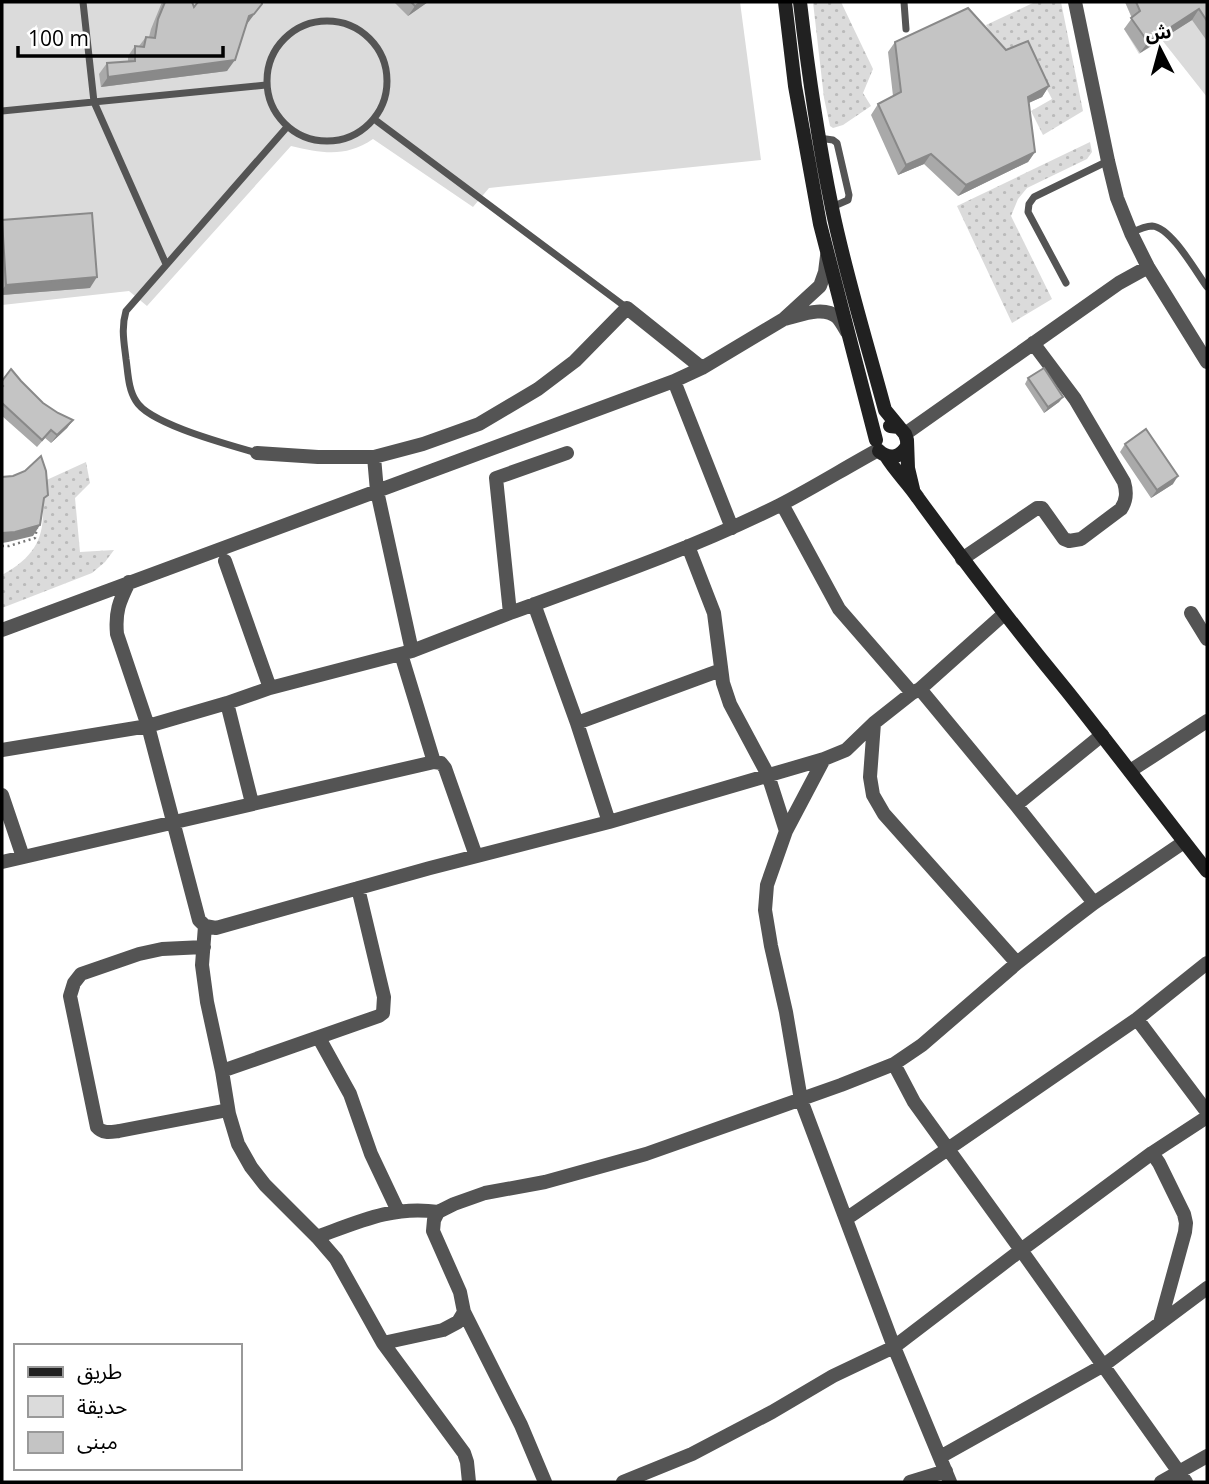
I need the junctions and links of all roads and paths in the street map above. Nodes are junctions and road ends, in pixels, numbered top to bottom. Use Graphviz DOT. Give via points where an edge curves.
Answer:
graph roads {
  1 [pos="83,2"];
  2 [pos="785,2"];
  3 [pos="800,2"];
  4 [pos="904,2"];
  5 [pos="1075,2"];
  6 [pos="906,29"];
  7 [pos="266,85"];
  8 [pos="94,102"];
  9 [pos="2,111"];
  10 [pos="374,119"];
  11 [pos="287,127"];
  12 [pos="1108,161"];
  13 [pos="1131,233"];
  14 [pos="827,257"];
  15 [pos="166,264"];
  16 [pos="1148,267"];
  17 [pos="1066,283"];
  18 [pos="1207,287"];
  19 [pos="627,308"];
  20 [pos="784,319"];
  21 [pos="847,332"];
  22 [pos="1033,343"];
  23 [pos="1207,362"];
  24 [pos="702,368"];
  25 [pos="674,381"];
  26 [pos="904,436"];
  27 [pos="880,448"];
  28 [pos="257,453"];
  29 [pos="568,453"];
  30 [pos="374,457"];
  31 [pos="913,490"];
  32 [pos="377,491"];
  33 [pos="782,504"];
  34 [pos="38,518"];
  35 [pos="33,524"];
  36 [pos="732,528"];
  37 [pos="24,536"];
  38 [pos="2,546"];
  39 [pos="688,546"];
  40 [pos="962,559"];
  41 [pos="225,561"];
  42 [pos="130,582"];
  43 [pos="534,604"];
  44 [pos="510,613"];
  45 [pos="1191,613"];
  46 [pos="1004,614"];
  47 [pos="2,630"];
  48 [pos="1207,639"];
  49 [pos="407,653"];
  50 [pos="721,670"];
  51 [pos="270,688"];
  52 [pos="916,691"];
  53 [pos="227,704"];
  54 [pos="1207,721"];
  55 [pos="577,723"];
  56 [pos="874,723"];
  57 [pos="148,726"];
  58 [pos="1102,735"];
  59 [pos="2,750"];
  60 [pos="824,760"];
  61 [pos="434,762"];
  62 [pos="1130,771"];
  63 [pos="768,775"];
  64 [pos="2,795"];
  65 [pos="252,803"];
  66 [pos="1016,805"];
  67 [pos="609,822"];
  68 [pos="173,823"];
  69 [pos="786,831"];
  70 [pos="1184,842"];
  71 [pos="476,856"];
  72 [pos="23,857"];
  73 [pos="2,862"];
  74 [pos="1207,871"];
  75 [pos="358,888"];
  76 [pos="1094,903"];
  77 [pos="205,926"];
  78 [pos="204,947"];
  79 [pos="1207,963"];
  80 [pos="1017,964"];
  81 [pos="1137,1019"];
  82 [pos="318,1038"];
  83 [pos="894,1064"];
  84 [pos="222,1071"];
  85 [pos="801,1100"];
  86 [pos="228,1110"];
  87 [pos="1207,1114"];
  88 [pos="948,1149"];
  89 [pos="1152,1153"];
  90 [pos="398,1211"];
  91 [pos="438,1212"];
  92 [pos="846,1219"];
  93 [pos="317,1237"];
  94 [pos="1021,1250"];
  95 [pos="1207,1288"];
  96 [pos="464,1312"];
  97 [pos="1160,1323"];
  98 [pos="383,1343"];
  99 [pos="894,1347"];
  100 [pos="1104,1365"];
  101 [pos="1207,1456"];
  102 [pos="940,1457"];
  103 [pos="948,1477"];
  104 [pos="1183,1477"];
  105 [pos="469,1482"];
  106 [pos="545,1482"];
  107 [pos="623,1482"];
  108 [pos="910,1482"];
  109 [pos="1161,1482"];
  1 -- 8 [label="lane"];
  2 -- 14 [label="main road" via="795,86"];
  3 -- 26 [label="main road" via="809,83 832,208 885,410"];
  4 -- 6 [label="lane"];
  5 -- 12 [label="street"];
  7 -- 8 [label="lane"];
  7 -- 10 [label="lane" via="269,62 281,41 299,27 322,20 346,23 367,35 381,54 387,77 384,100"];
  7 -- 11 [label="lane" via="272,108"];
  8 -- 9 [label="lane"];
  8 -- 15 [label="lane"];
  10 -- 11 [label="lane" via="354,135 331,142 307,139"];
  10 -- 19 [label="lane"];
  11 -- 15 [label="lane"];
  12 -- 13 [label="street"];
  12 -- 17 [label="lane" via="1034,197 1029,204 1028,212"];
  13 -- 16 [label="street"];
  13 -- 18 [label="lane" via="1154,226 1163,230"];
  14 -- 20 [label="street" via="820,286"];
  14 -- 21 [label="main road"];
  15 -- 28 [label="lane" via="126,311 122,324 135,400 164,421"];
  16 -- 22 [label="street"];
  16 -- 23 [label="street"];
  19 -- 24 [label="street"];
  19 -- 30 [label="street" via="575,361 479,424"];
  20 -- 21 [label="street" via="823,311 838,318"];
  20 -- 24 [label="street"];
  21 -- 27 [label="main road"];
  22 -- 26 [label="street"];
  22 -- 40 [label="street" via="1075,398 1124,482 1124,505 1075,540 1064,539 1042,508 1037,508"];
  24 -- 25 [label="street"];
  25 -- 32 [label="street"];
  25 -- 36 [label="street"];
  26 -- 27 [label="main road" via="896,456"];
  26 -- 27 [label="main road" via="894,426 884,428 877,435"];
  26 -- 31 [label="main road"];
  27 -- 31 [label="main road"];
  27 -- 33 [label="street"];
  28 -- 30 [label="street"];
  29 -- 44 [label="street" via="496,478"];
  30 -- 32 [label="street"];
  31 -- 40 [label="main road"];
  32 -- 42 [label="street"];
  32 -- 49 [label="street"];
  33 -- 36 [label="street"];
  33 -- 52 [label="street" via="839,609"];
  34 -- 38 [label="path" via="36,538"];
  35 -- 37 [label="path" via="32,534"];
  36 -- 39 [label="street"];
  39 -- 43 [label="street"];
  39 -- 50 [label="street" via="713,613"];
  40 -- 46 [label="main road"];
  41 -- 51 [label="street"];
  42 -- 47 [label="street"];
  42 -- 57 [label="street" via="118,604 117,634"];
  43 -- 44 [label="street"];
  43 -- 55 [label="street"];
  44 -- 49 [label="street"];
  45 -- 48 [label="street"];
  46 -- 52 [label="street"];
  46 -- 58 [label="main road"];
  49 -- 51 [label="street"];
  49 -- 61 [label="street"];
  50 -- 55 [label="street"];
  50 -- 63 [label="street" via="730,704"];
  51 -- 53 [label="street"];
  52 -- 56 [label="street"];
  52 -- 66 [label="street"];
  53 -- 57 [label="street"];
  53 -- 65 [label="street"];
  54 -- 62 [label="street"];
  55 -- 67 [label="street"];
  56 -- 60 [label="street" via="846,750"];
  56 -- 80 [label="street" via="870,777 873,795 884,814"];
  57 -- 59 [label="street"];
  57 -- 68 [label="street"];
  58 -- 62 [label="main road"];
  58 -- 66 [label="street"];
  60 -- 63 [label="street"];
  60 -- 69 [label="street"];
  61 -- 65 [label="street"];
  61 -- 71 [label="street" via="445,768"];
  62 -- 70 [label="main road"];
  63 -- 67 [label="street"];
  63 -- 69 [label="street"];
  64 -- 72 [label="street"];
  65 -- 68 [label="street"];
  66 -- 76 [label="street"];
  67 -- 71 [label="street"];
  68 -- 72 [label="street"];
  68 -- 77 [label="street" via="199,920"];
  69 -- 85 [label="street" via="767,885 765,910"];
  70 -- 74 [label="main road"];
  70 -- 76 [label="street"];
  71 -- 75 [label="street"];
  72 -- 73 [label="street"];
  75 -- 77 [label="street" via="216,928"];
  75 -- 82 [label="street" via="384,997 383,1013"];
  76 -- 80 [label="street"];
  77 -- 78 [label="street"];
  78 -- 84 [label="street" via="207,1002"];
  78 -- 86 [label="street" via="139,954 81,974 70,996 100,1130 119,1131"];
  79 -- 81 [label="street"];
  80 -- 83 [label="street"];
  81 -- 87 [label="street"];
  81 -- 88 [label="street"];
  82 -- 84 [label="street"];
  82 -- 90 [label="street" via="350,1094"];
  83 -- 85 [label="street"];
  83 -- 88 [label="street"];
  84 -- 86 [label="street"];
  85 -- 91 [label="street" via="646,1154 485,1193"];
  85 -- 92 [label="street"];
  86 -- 93 [label="street" via="251,1167"];
  87 -- 89 [label="street"];
  88 -- 92 [label="street"];
  88 -- 94 [label="street"];
  89 -- 94 [label="street"];
  89 -- 97 [label="street" via="1186,1223"];
  90 -- 91 [label="street"];
  90 -- 93 [label="street"];
  91 -- 96 [label="street" via="433,1231"];
  92 -- 99 [label="street"];
  93 -- 98 [label="street" via="336,1259"];
  94 -- 99 [label="street"];
  94 -- 100 [label="street"];
  95 -- 97 [label="street"];
  96 -- 98 [label="street" via="458,1322 443,1330"];
  96 -- 106 [label="street"];
  97 -- 100 [label="street"];
  98 -- 105 [label="street" via="464,1453"];
  99 -- 102 [label="street"];
  99 -- 107 [label="street" via="692,1454"];
  100 -- 102 [label="street"];
  100 -- 104 [label="street"];
  101 -- 104 [label="street"];
  102 -- 103 [label="street"];
  103 -- 108 [label="street"];
  104 -- 109 [label="street"];
}
